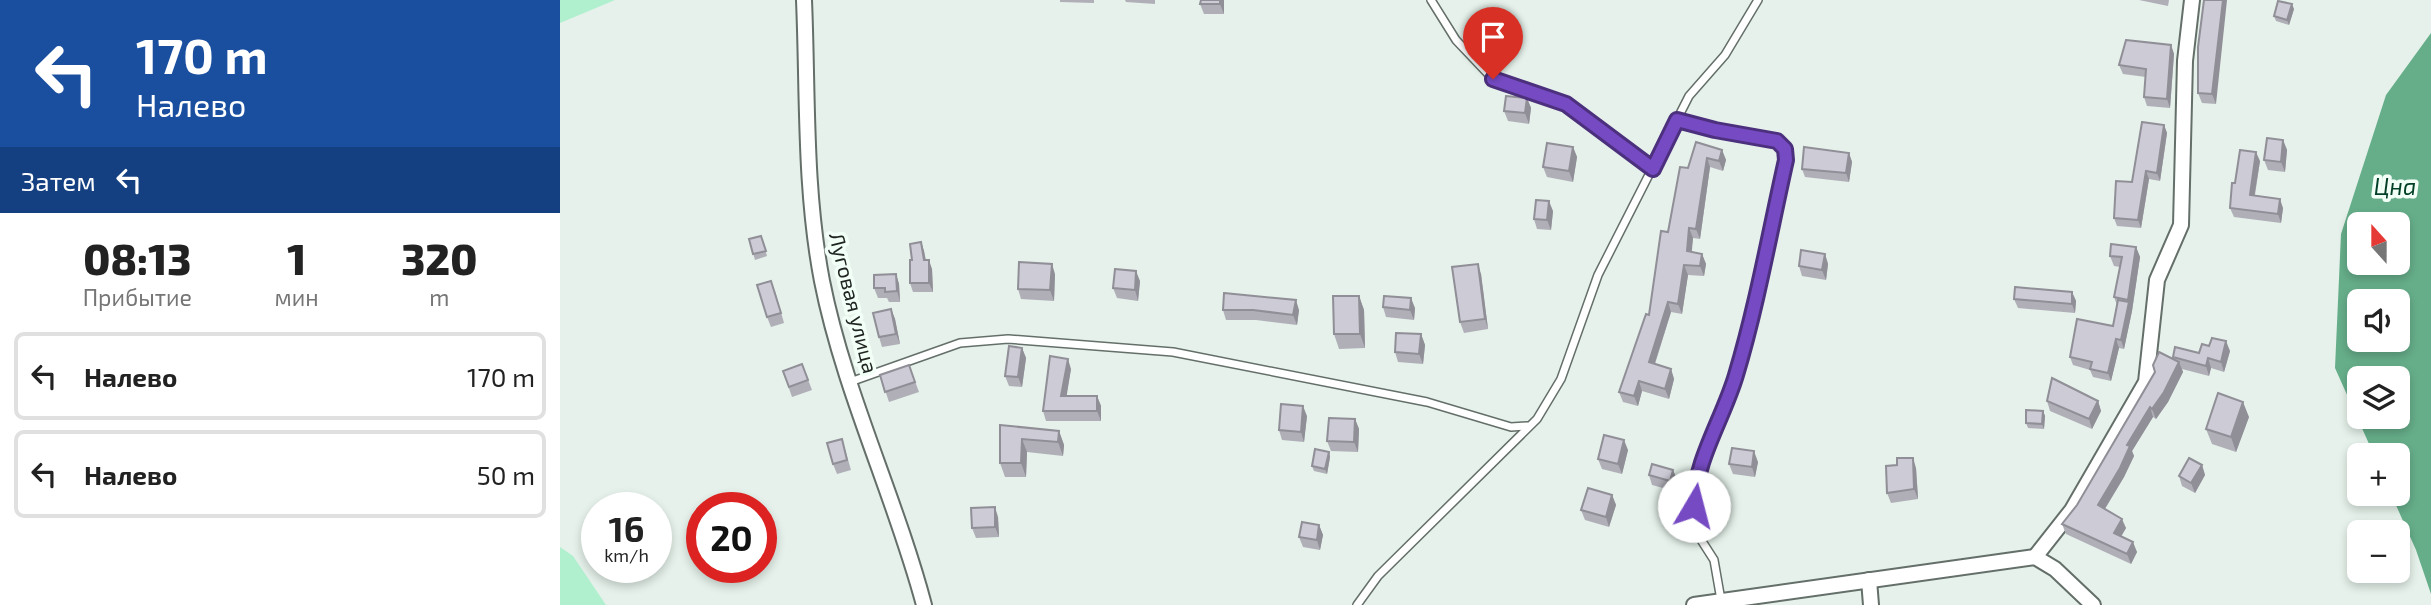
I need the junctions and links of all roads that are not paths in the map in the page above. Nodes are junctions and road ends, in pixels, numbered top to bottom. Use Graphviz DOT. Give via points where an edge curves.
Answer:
graph roads {
  1 [pos="804,0"];
  2 [pos="1431,0"];
  3 [pos="1758,0"];
  4 [pos="2192,0"];
  5 [pos="1677,120"];
  6 [pos="1653,169"];
  7 [pos="850,382"];
  8 [pos="1527,426"];
  9 [pos="2035,558"];
  10 [pos="1869,580"];
  11 [pos="1721,600"];
  12 [pos="924,605"];
  13 [pos="1357,605"];
  14 [pos="1694,605"];
  15 [pos="1871,605"];
  16 [pos="2093,605"];
  1 -- 7 [label="street, Луговая улица" via="810,208 822,282"];
  2 -- 6 [label="lane" via="1457,40 1493,79 1566,104"];
  3 -- 5 [label="lane"];
  4 -- 9 [label="street" via="2185,61 2181,225 2157,280 2146,382 2072,509"];
  5 -- 6 [label="lane"];
  5 -- 11 [label="lane" via="1777,141 1786,154 1740,361 1695,485 1698,535 1714,560"];
  6 -- 8 [label="lane" via="1598,275 1561,379 1537,419"];
  7 -- 8 [label="lane" via="960,343 1008,339 1173,352 1427,402 1511,427"];
  7 -- 12 [label="street, Луговая улица"];
  8 -- 13 [label="lane" via="1378,576"];
  9 -- 10 [label="street"];
  9 -- 16 [label="street" via="2055,569"];
  10 -- 11 [label="street"];
  10 -- 15 [label="street"];
  11 -- 14 [label="street"];
}
